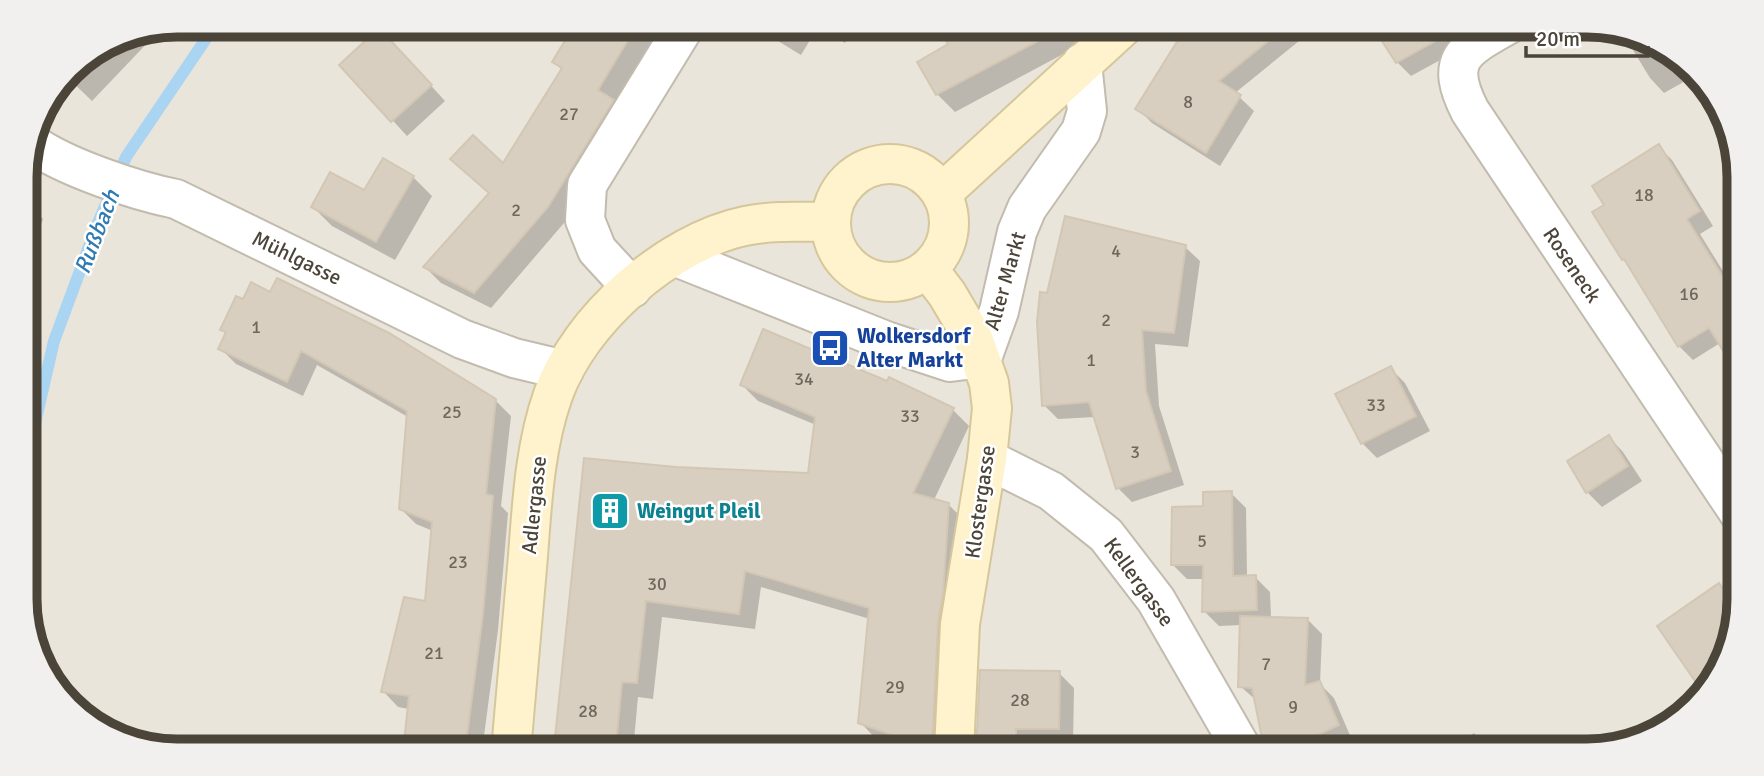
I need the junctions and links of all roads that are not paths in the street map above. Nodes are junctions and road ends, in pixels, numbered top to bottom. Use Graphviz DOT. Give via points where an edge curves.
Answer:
graph roads {
  1 [pos="679,37"];
  2 [pos="1111,37"];
  3 [pos="1486,37"];
  4 [pos="1082,63"];
  5 [pos="40,148"];
  6 [pos="942,193"];
  7 [pos="830,222"];
  8 [pos="674,256"];
  9 [pos="928,269"];
  10 [pos="632,288"];
  11 [pos="982,358"];
  12 [pos="564,370"];
  13 [pos="987,459"];
  14 [pos="1727,496"];
  15 [pos="511,739"];
  16 [pos="955,739"];
  17 [pos="1236,739"];
  1 -- 10 [label="street" via="587,185 585,220 597,250"];
  2 -- 4 [label="main road"];
  3 -- 14 [label="street, Roseneck" via="1463,55 1459,68 1459,90 1470,111"];
  4 -- 6 [label="main road"];
  4 -- 11 [label="street, Alter Markt" via="1087,111 1081,131 1027,208"];
  5 -- 12 [label="street, Mühlgasse" via="73,165 176,199 462,338 514,358"];
  6 -- 7 [label="main road" via="920,171 905,165 875,165 860,171 838,192"];
  6 -- 9 [label="main road" via="949,225 947,241"];
  7 -- 8 [label="main road, Adlergasse" via="746,226 715,235"];
  7 -- 9 [label="main road" via="839,254 864,277 897,282"];
  8 -- 10 [label="main road, Adlergasse"];
  8 -- 11 [label="street, Alter Markt" via="886,341 950,362"];
  9 -- 11 [label="main road, Klostergasse"];
  10 -- 12 [label="main road, Adlergasse" via="579,344"];
  11 -- 13 [label="main road, Klostergasse" via="992,408"];
  12 -- 15 [label="main road, Adlergasse" via="546,417 538,458"];
  13 -- 16 [label="main road, Klostergasse" via="960,624"];
  13 -- 17 [label="street, Kellergasse" via="1051,491 1107,535 1156,600"];
}
